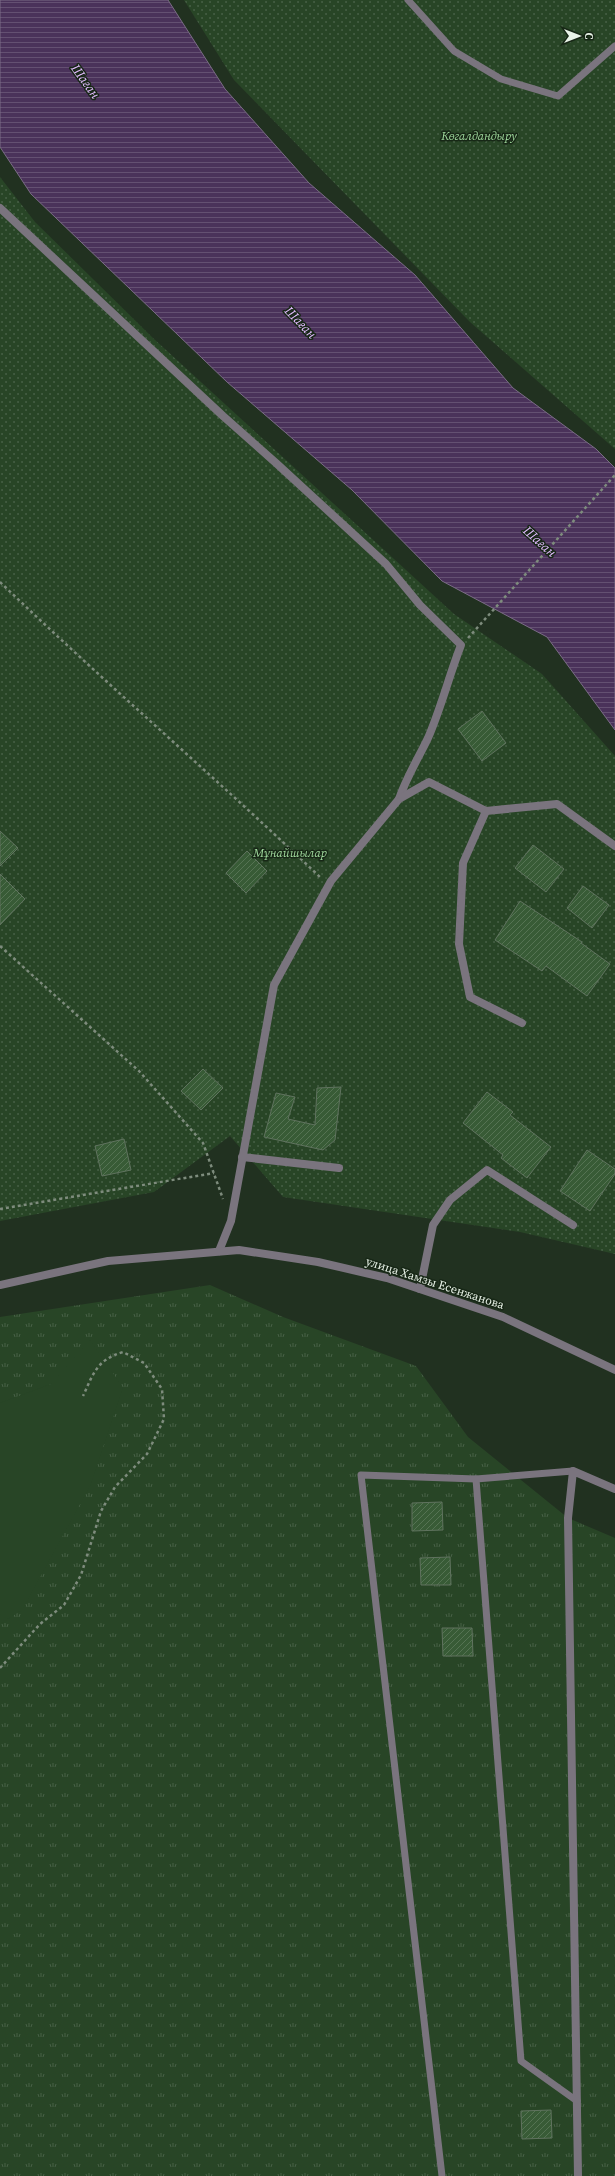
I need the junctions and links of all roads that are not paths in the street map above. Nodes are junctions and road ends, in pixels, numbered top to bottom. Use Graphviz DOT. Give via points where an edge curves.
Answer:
graph roads {
  1 [pos="408,0"];
  2 [pos="615,46"];
  3 [pos="0,208"];
  4 [pos="399,799"];
  5 [pos="486,811"];
  6 [pos="615,846"];
  7 [pos="522,1023"];
  8 [pos="242,1157"];
  9 [pos="339,1168"];
  10 [pos="573,1225"];
  11 [pos="220,1251"];
  12 [pos="0,1284"];
  13 [pos="420,1290"];
  14 [pos="615,1370"];
  15 [pos="573,1471"];
  16 [pos="476,1479"];
  17 [pos="615,1489"];
  18 [pos="576,2101"];
  19 [pos="442,2176"];
  20 [pos="578,2176"];
  1 -- 2 [label="lane" via="454,51 501,79 558,96"];
  3 -- 4 [label="street" via="386,564 420,605 461,646 427,739 408,773"];
  4 -- 5 [label="street" via="429,782"];
  4 -- 8 [label="street" via="329,886 274,986"];
  5 -- 6 [label="street" via="556,804"];
  5 -- 7 [label="street" via="463,863 459,944 470,997"];
  8 -- 9 [label="street"];
  8 -- 11 [label="street" via="231,1220"];
  10 -- 13 [label="street" via="488,1170 450,1200 432,1225"];
  11 -- 12 [label="street, улица Хамзы Есенжанова" via="108,1261"];
  11 -- 13 [label="street, улица Хамзы Есенжанова" via="239,1250 318,1262 387,1278"];
  13 -- 14 [label="street, улица Хамзы Есенжанова" via="503,1317"];
  15 -- 16 [label="lane"];
  15 -- 17 [label="street"];
  15 -- 18 [label="street" via="568,1518"];
  16 -- 18 [label="lane" via="521,2061"];
  16 -- 19 [label="lane" via="361,1475"];
  18 -- 20 [label="street"];
}
